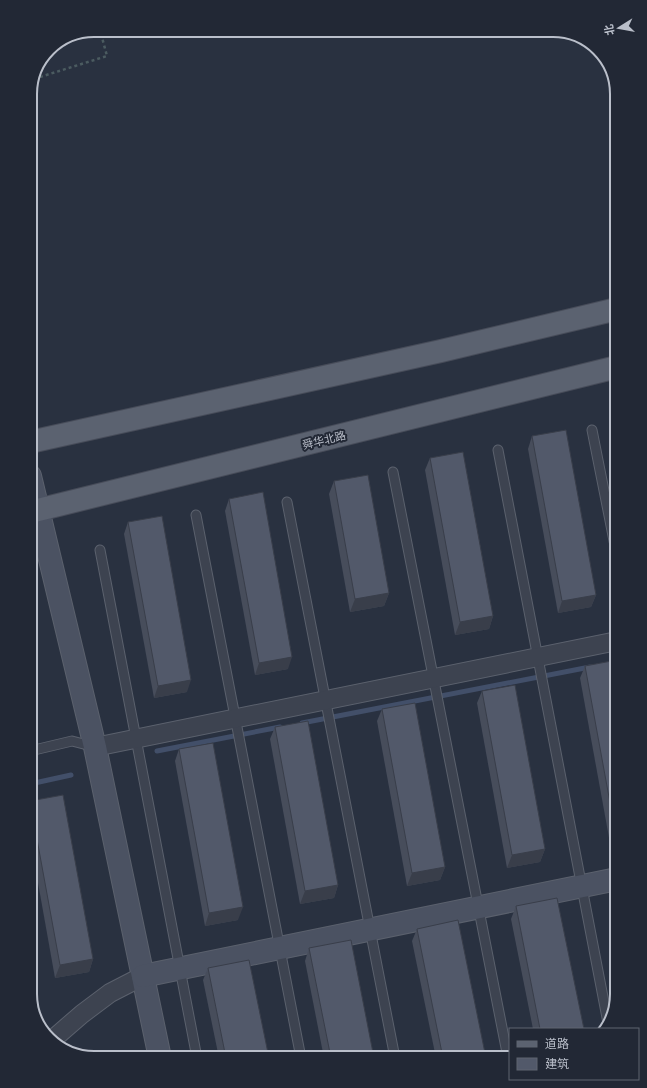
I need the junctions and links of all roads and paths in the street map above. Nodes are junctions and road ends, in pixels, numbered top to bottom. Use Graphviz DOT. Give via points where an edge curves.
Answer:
graph roads {
  1 [pos="102,37"];
  2 [pos="40,77"];
  3 [pos="610,311"];
  4 [pos="610,370"];
  5 [pos="592,430"];
  6 [pos="37,440"];
  7 [pos="498,450"];
  8 [pos="393,472"];
  9 [pos="287,502"];
  10 [pos="37,510"];
  11 [pos="196,515"];
  12 [pos="610,521"];
  13 [pos="37,523"];
  14 [pos="100,550"];
  15 [pos="610,643"];
  16 [pos="539,662"];
  17 [pos="434,683"];
  18 [pos="327,705"];
  19 [pos="236,722"];
  20 [pos="136,738"];
  21 [pos="95,747"];
  22 [pos="37,749"];
  23 [pos="610,881"];
  24 [pos="582,887"];
  25 [pos="478,908"];
  26 [pos="370,930"];
  27 [pos="280,948"];
  28 [pos="180,969"];
  29 [pos="143,976"];
  30 [pos="606,1014"];
  31 [pos="56,1036"];
  32 [pos="159,1051"];
  33 [pos="196,1051"];
  34 [pos="300,1051"];
  35 [pos="394,1051"];
  36 [pos="507,1051"];
  1 -- 2 [label="path" via="107,56"];
  3 -- 6 [label="main road" via="441,351"];
  4 -- 10 [label="main road, 舜华北路"];
  5 -- 12 [label="lane"];
  7 -- 16 [label="lane"];
  8 -- 17 [label="lane"];
  9 -- 18 [label="lane"];
  11 -- 19 [label="lane"];
  13 -- 21 [label="street"];
  14 -- 20 [label="lane"];
  15 -- 16 [label="street"];
  16 -- 17 [label="street"];
  16 -- 24 [label="lane"];
  17 -- 18 [label="street"];
  17 -- 25 [label="lane"];
  18 -- 19 [label="street"];
  18 -- 26 [label="lane"];
  19 -- 20 [label="street"];
  19 -- 27 [label="lane"];
  20 -- 21 [label="street"];
  20 -- 28 [label="lane"];
  21 -- 22 [label="lane" via="72,741"];
  21 -- 29 [label="street"];
  23 -- 24 [label="street"];
  24 -- 25 [label="street"];
  24 -- 30 [label="lane"];
  25 -- 26 [label="street"];
  25 -- 36 [label="lane"];
  26 -- 27 [label="street"];
  26 -- 35 [label="lane"];
  27 -- 28 [label="street"];
  27 -- 34 [label="lane"];
  28 -- 29 [label="street"];
  28 -- 33 [label="lane"];
  29 -- 31 [label="street" via="110,993"];
  29 -- 32 [label="street"];
}
